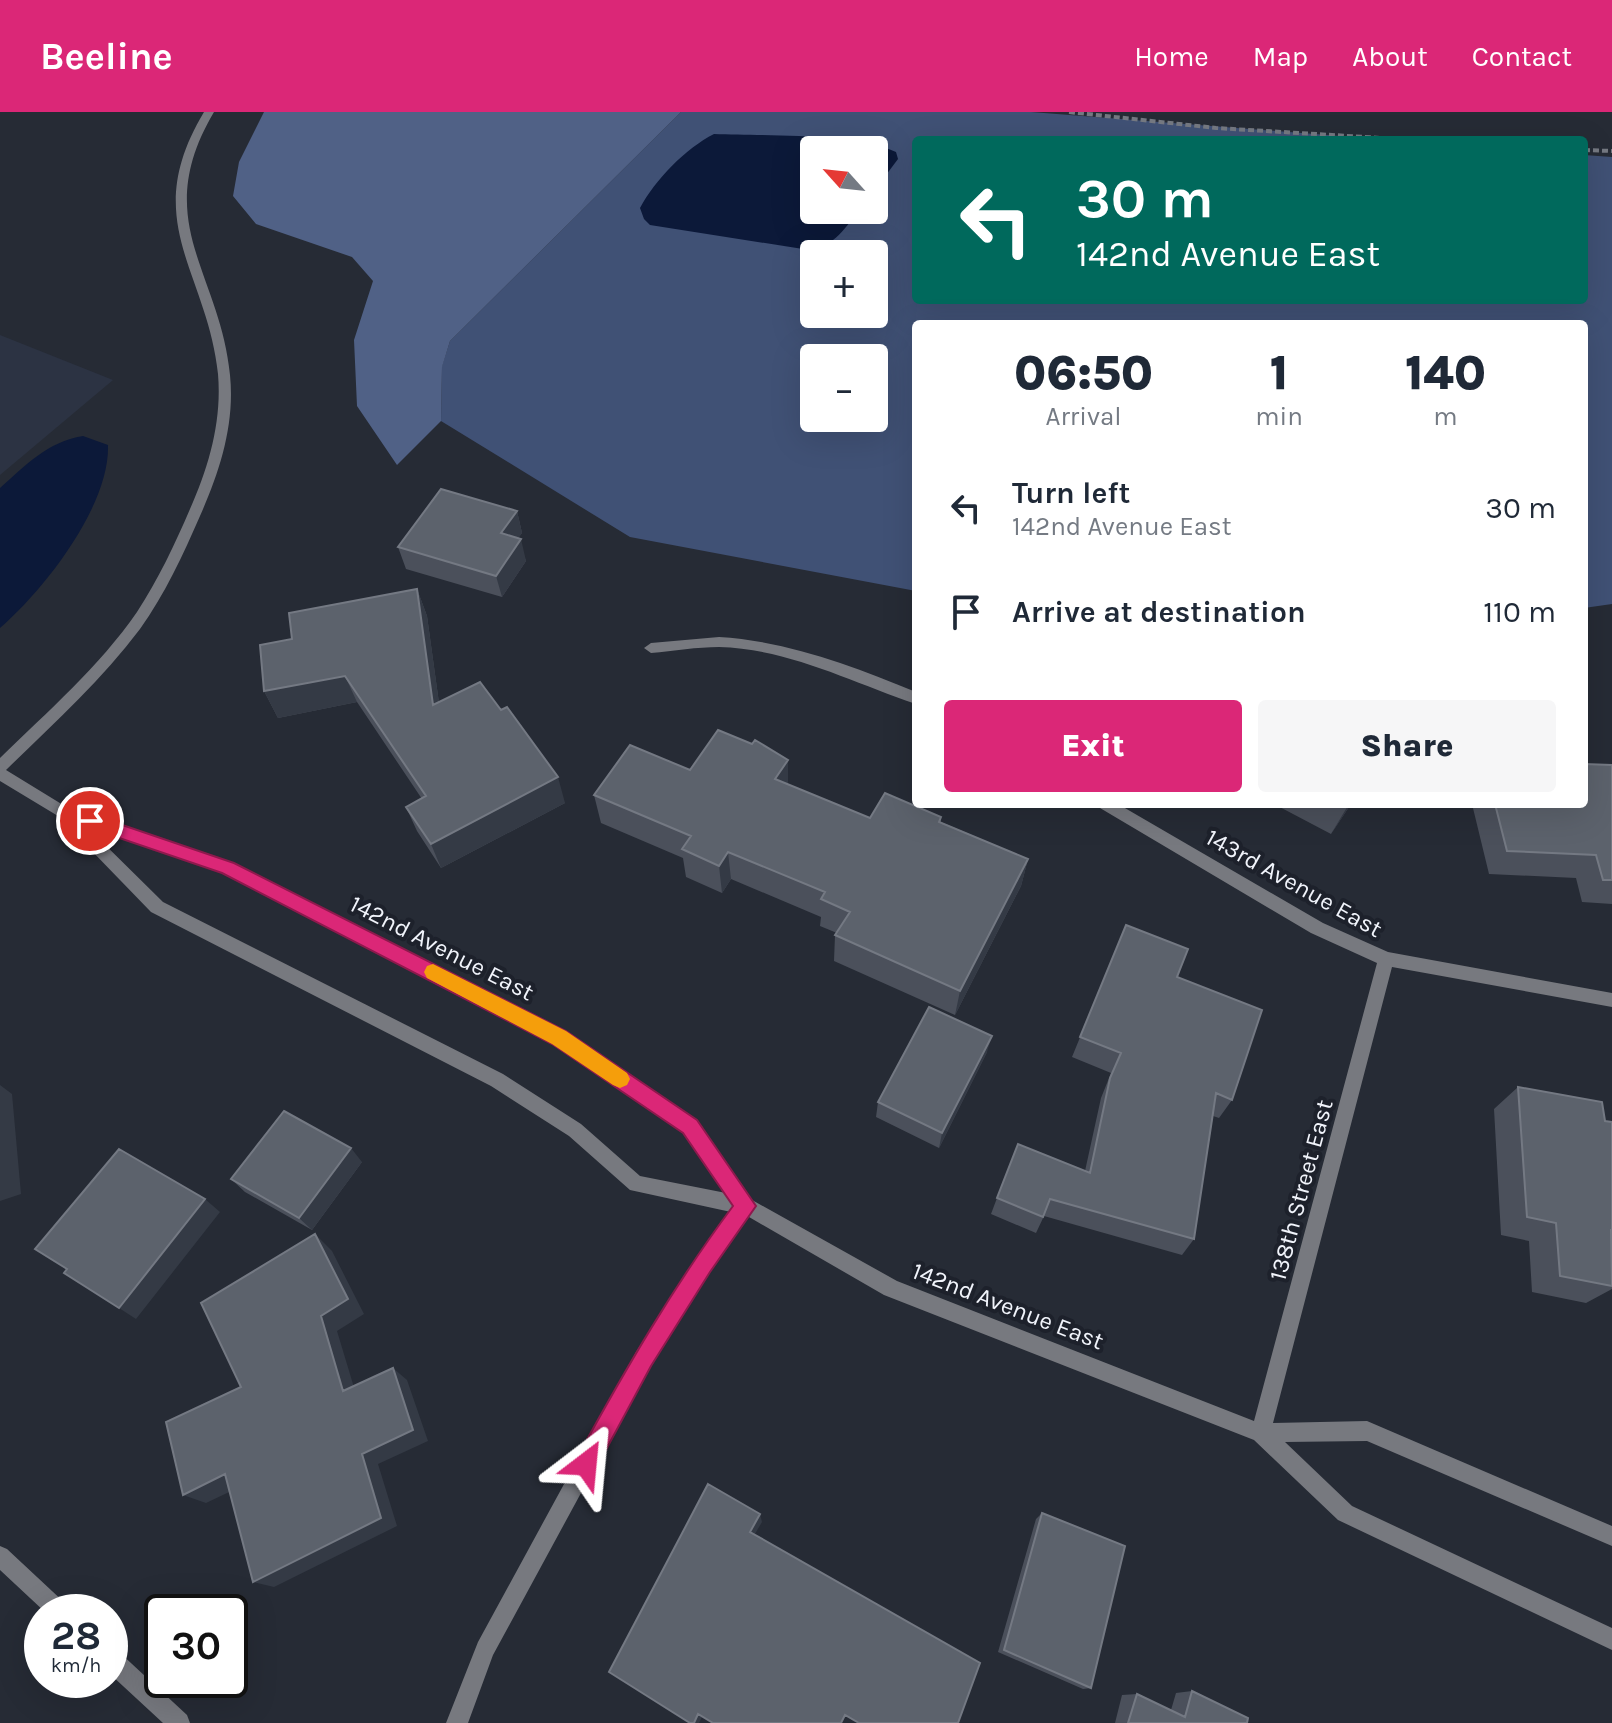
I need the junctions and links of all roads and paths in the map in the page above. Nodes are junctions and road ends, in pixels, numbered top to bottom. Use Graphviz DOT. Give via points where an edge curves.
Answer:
graph roads {
  1 [pos="209,112"];
  2 [pos="1069,112"];
  3 [pos="1349,136"];
  4 [pos="1588,150"];
  5 [pos="1612,151"];
  6 [pos="651,648"];
  7 [pos="912,697"];
  8 [pos="0,767"];
  9 [pos="0,774"];
  10 [pos="1112,808"];
  11 [pos="63,812"];
  12 [pos="1386,959"];
  13 [pos="1612,1000"];
  14 [pos="746,1206"];
  15 [pos="1261,1433"];
  16 [pos="1612,1536"];
  17 [pos="0,1556"];
  18 [pos="41,1594"];
  19 [pos="1612,1639"];
  20 [pos="128,1676"];
  21 [pos="179,1723"];
  22 [pos="457,1723"];
  1 -- 8 [label="street" via="191,151 181,193 184,238 219,339 224,380 214,471 170,567 135,625"];
  2 -- 3 [label="path"];
  4 -- 5 [label="path"];
  6 -- 7 [label="street" via="720,641 764,648"];
  9 -- 11 [label="street, 142nd Avenue East"];
  10 -- 12 [label="street, 143rd Avenue East" via="1317,928"];
  11 -- 14 [label="street, 142nd Avenue East" via="157,907 497,1080 575,1130 636,1184"];
  11 -- 14 [label="street, 142nd Avenue East" via="228,868 559,1038 690,1127"];
  12 -- 13 [label="street, 143rd Avenue East"];
  12 -- 15 [label="street, 138th Street East"];
  14 -- 15 [label="street, 142nd Avenue East" via="891,1288"];
  14 -- 22 [label="street" via="643,1359 485,1649"];
  15 -- 16 [label="street, 142nd Avenue East" via="1367,1431"];
  15 -- 19 [label="street, 142nd Avenue East" via="1345,1513"];
  17 -- 18 [label="street"];
  20 -- 21 [label="street"];
}
